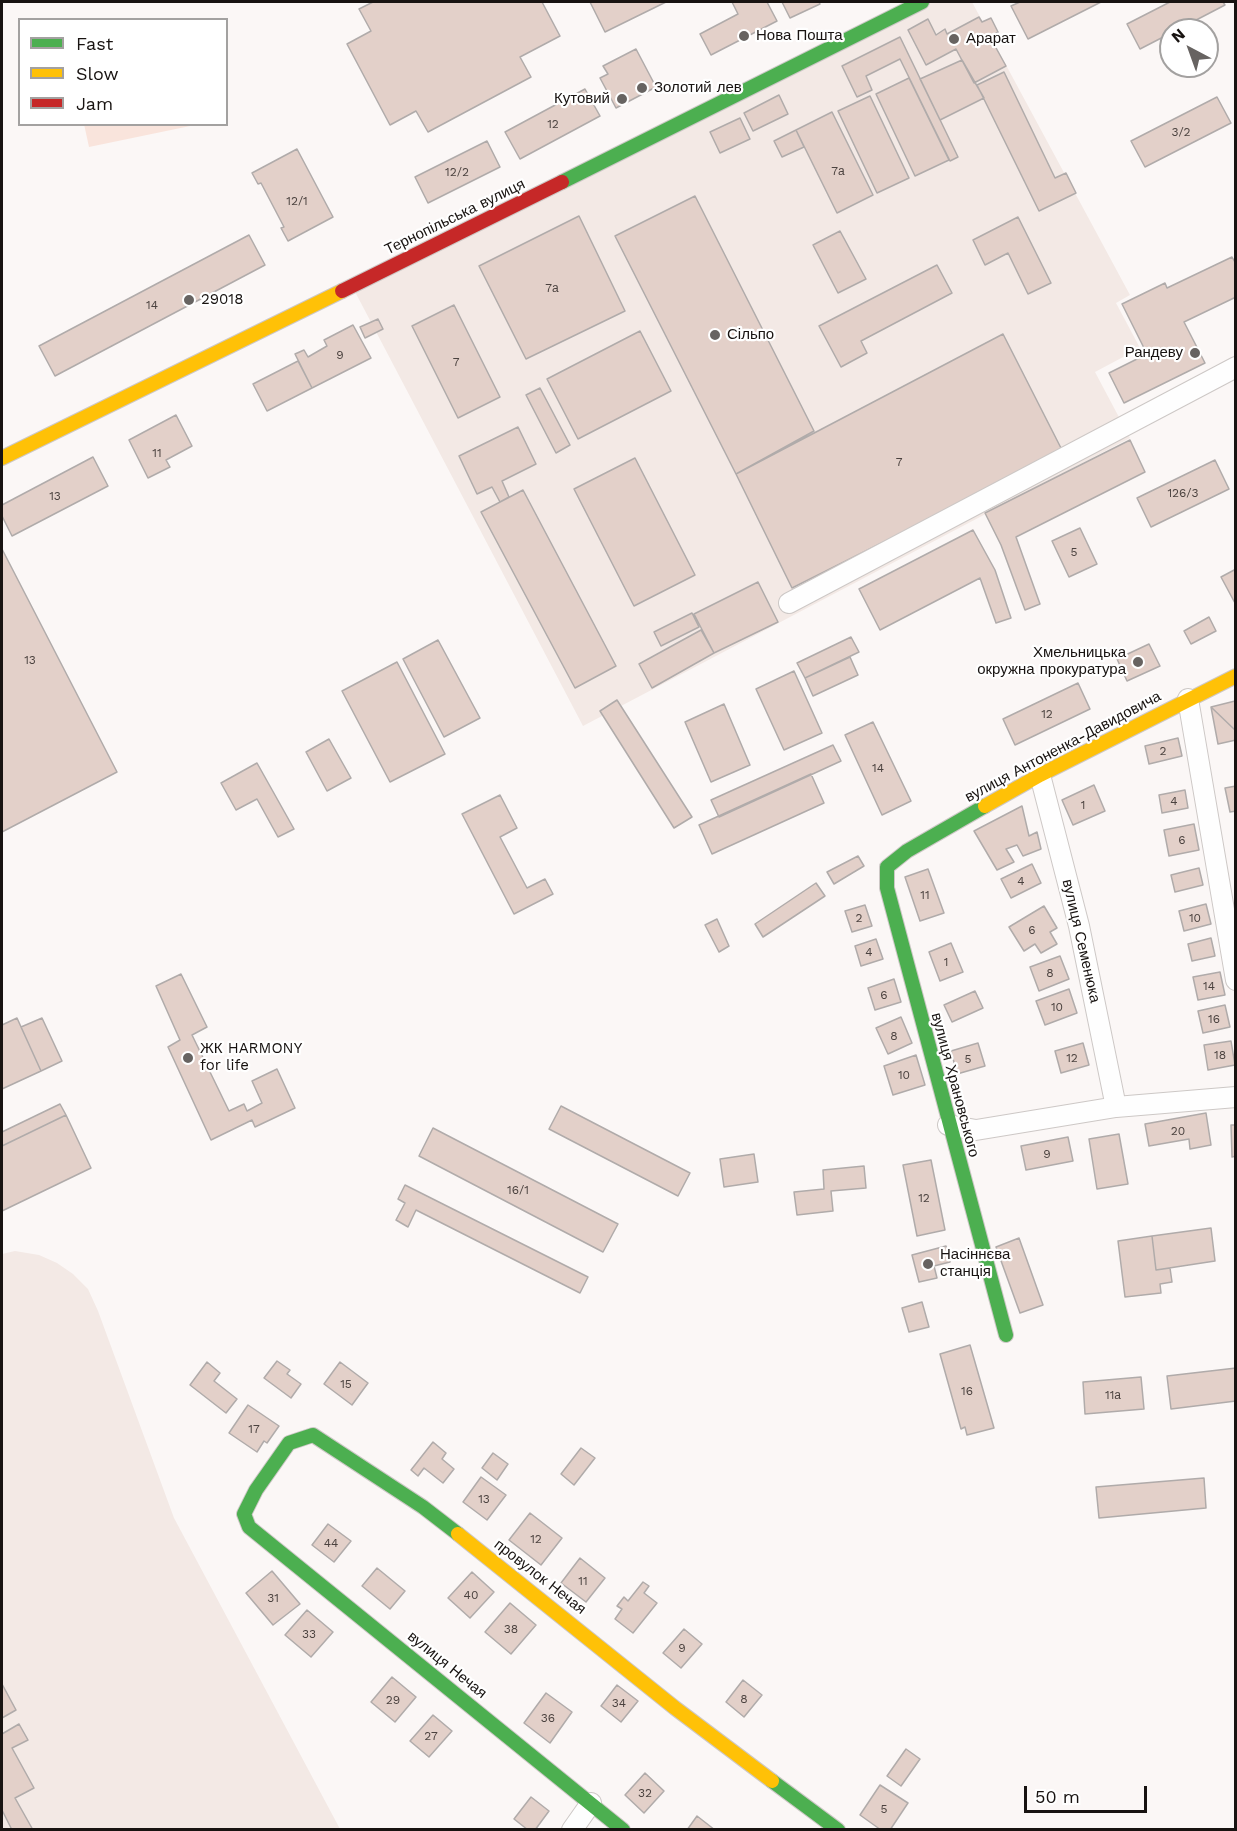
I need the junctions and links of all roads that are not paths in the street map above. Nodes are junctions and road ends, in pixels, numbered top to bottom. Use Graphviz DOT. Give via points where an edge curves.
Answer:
graph roads {
  1 [pos="922,2"];
  2 [pos="1236,367"];
  3 [pos="2,458"];
  4 [pos="789,603"];
  5 [pos="1236,676"];
  6 [pos="1188,699"];
  7 [pos="1040,775"];
  8 [pos="907,850"];
  9 [pos="1236,980"];
  10 [pos="1236,1097"];
  11 [pos="1116,1107"];
  12 [pos="948,1125"];
  13 [pos="1006,1335"];
  14 [pos="249,1527"];
  15 [pos="591,1803"];
  16 [pos="572,1830"];
  17 [pos="623,1830"];
  18 [pos="838,1830"];
  1 -- 3 [label="street, Тернопільська вулиця"];
  2 -- 4 [label="street"];
  5 -- 6 [label="street, вулиця Антоненка-Давидовича"];
  6 -- 7 [label="street, вулиця Антоненка-Давидовича"];
  6 -- 9 [label="street"];
  7 -- 8 [label="street, вулиця Антоненка-Давидовича"];
  7 -- 11 [label="street, вулиця Семенюка" via="1079,926"];
  8 -- 12 [label="street, вулиця Храновського" via="887,867 886,888"];
  10 -- 11 [label="street"];
  11 -- 12 [label="street" via="976,1130"];
  12 -- 13 [label="street, вулиця Храновського"];
  14 -- 15 [label="street, вулиця Нечая"];
  14 -- 18 [label="street, провулок Нечая" via="244,1514 274,1462 289,1443 313,1435 423,1507 675,1708"];
  15 -- 16 [label="street"];
  15 -- 17 [label="street, вулиця Нечая"];
}
